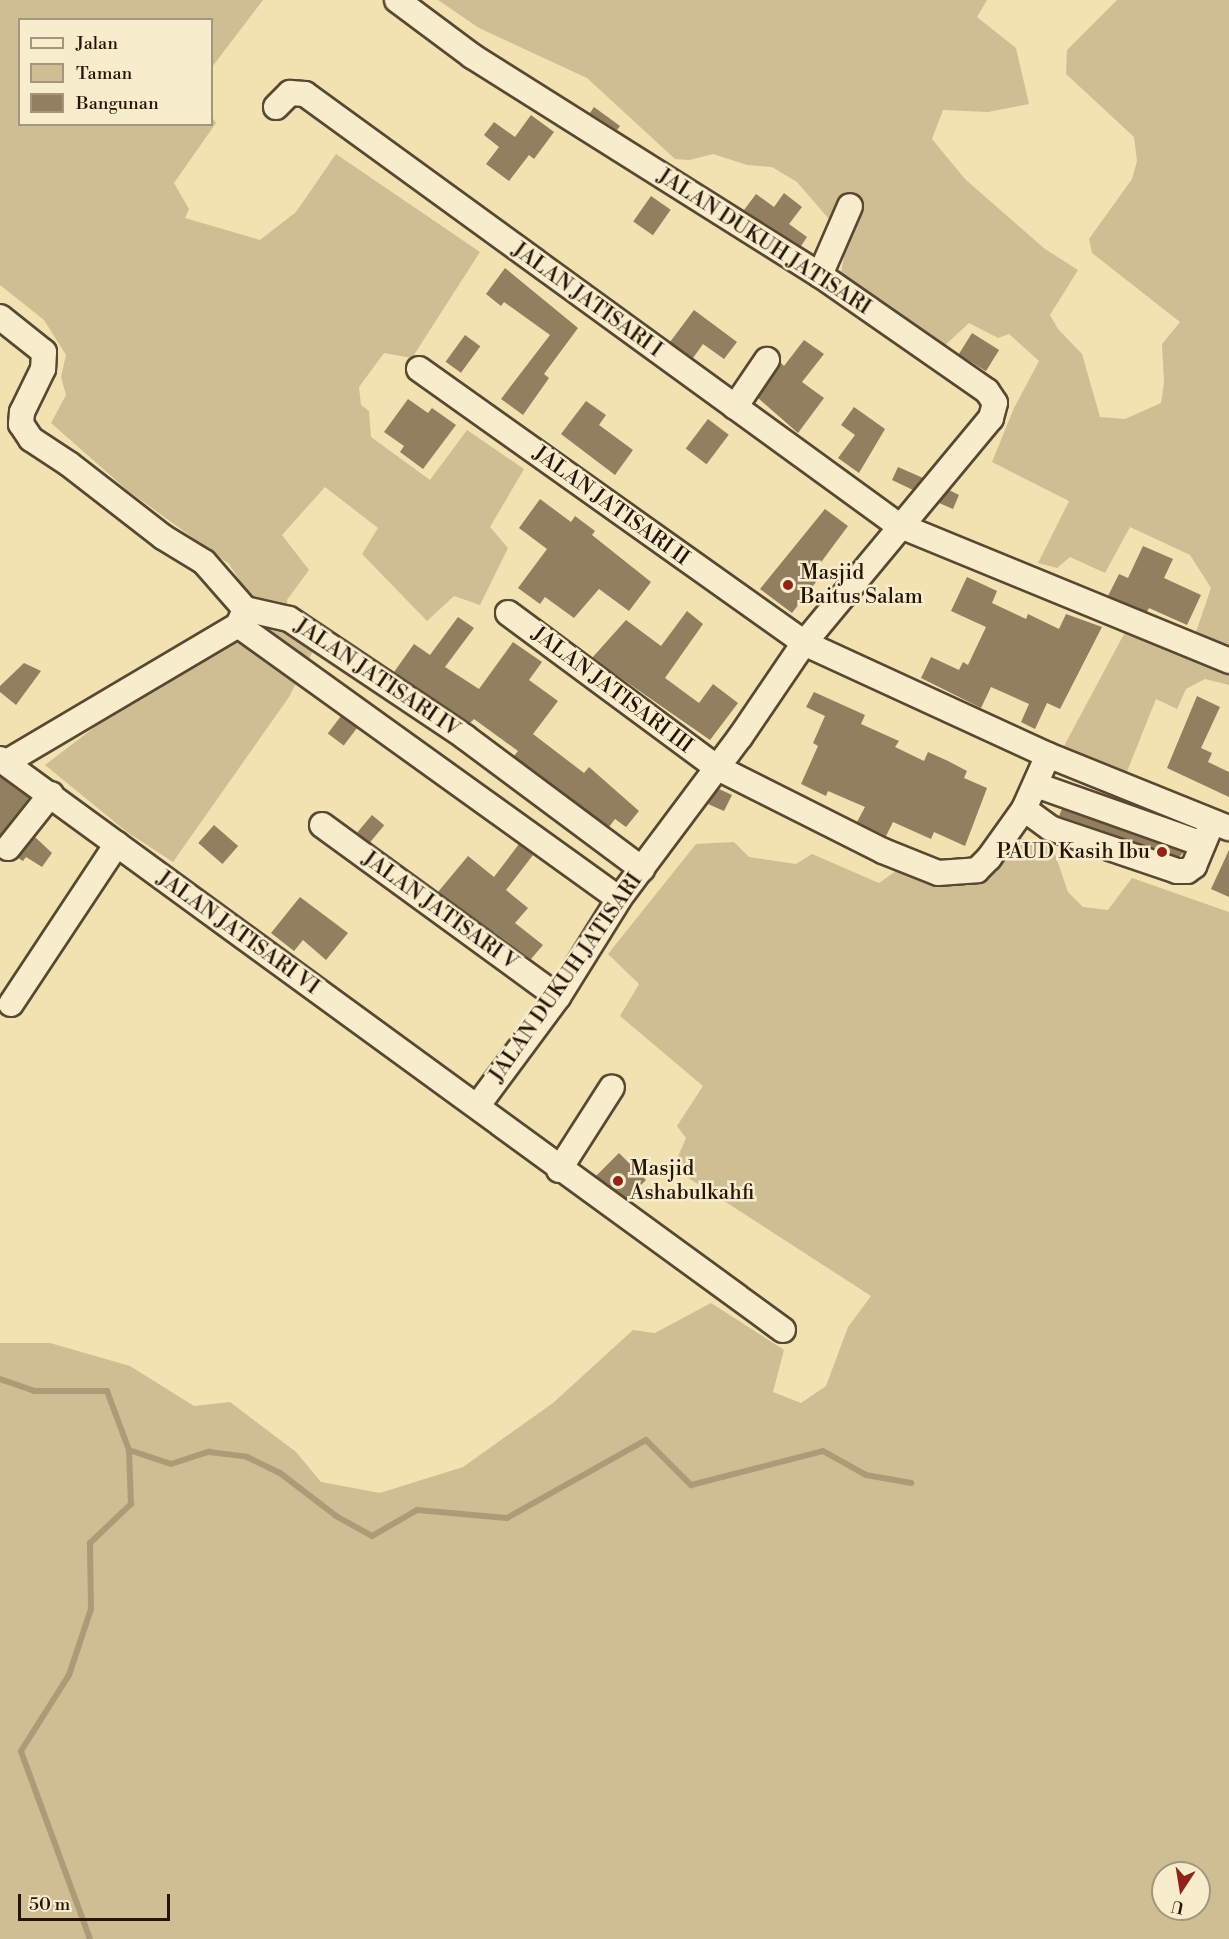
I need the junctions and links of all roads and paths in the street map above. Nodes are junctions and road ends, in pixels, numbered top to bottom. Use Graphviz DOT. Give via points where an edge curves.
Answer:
graph roads {
  1 [pos="397,0"];
  2 [pos="276,107"];
  3 [pos="850,206"];
  4 [pos="820,275"];
  5 [pos="0,317"];
  6 [pos="766,360"];
  7 [pos="419,369"];
  8 [pos="735,407"];
  9 [pos="898,525"];
  10 [pos="508,613"];
  11 [pos="242,617"];
  12 [pos="804,643"];
  13 [pos="1229,661"];
  14 [pos="1048,756"];
  15 [pos="3,761"];
  16 [pos="716,767"];
  17 [pos="1036,785"];
  18 [pos="51,794"];
  19 [pos="1024,809"];
  20 [pos="322,825"];
  21 [pos="1214,832"];
  22 [pos="117,844"];
  23 [pos="8,848"];
  24 [pos="642,869"];
  25 [pos="619,899"];
  26 [pos="558,998"];
  27 [pos="11,1004"];
  28 [pos="612,1087"];
  29 [pos="478,1105"];
  30 [pos="559,1170"];
  31 [pos="783,1330"];
  1 -- 4 [label="street, JALAN DUKUH JATISARI" via="472,56"];
  2 -- 8 [label="street, JALAN JATISARI I" via="290,93 305,94"];
  3 -- 4 [label="street"];
  4 -- 9 [label="street, JALAN DUKUH JATISARI" via="987,391 994,403 992,418"];
  5 -- 11 [label="street" via="41,347 45,358 25,400 21,424 24,433 163,537 204,562"];
  6 -- 8 [label="street"];
  7 -- 12 [label="street, JALAN JATISARI II"];
  8 -- 9 [label="street, JALAN JATISARI I"];
  9 -- 12 [label="street, JALAN DUKUH JATISARI"];
  9 -- 13 [label="street"];
  10 -- 16 [label="street, JALAN JATISARI III"];
  11 -- 15 [label="street"];
  11 -- 24 [label="street, JALAN JATISARI IV" via="289,619 465,737"];
  11 -- 25 [label="street"];
  12 -- 14 [label="street"];
  12 -- 16 [label="street, JALAN DUKUH JATISARI"];
  14 -- 17 [label="street"];
  14 -- 21 [label="street"];
  15 -- 18 [label="street, JALAN JATISARI VI"];
  16 -- 19 [label="street" via="883,850 950,874 977,870"];
  16 -- 24 [label="street, JALAN DUKUH JATISARI"];
  17 -- 19 [label="street"];
  17 -- 21 [label="street"];
  18 -- 22 [label="street, JALAN JATISARI VI"];
  18 -- 23 [label="street"];
  19 -- 21 [label="street" via="1050,828 1163,869 1187,871"];
  20 -- 26 [label="street, JALAN JATISARI V"];
  22 -- 27 [label="street"];
  22 -- 29 [label="street, JALAN JATISARI VI"];
  24 -- 25 [label="street, JALAN DUKUH JATISARI"];
  25 -- 26 [label="street, JALAN DUKUH JATISARI"];
  26 -- 29 [label="street, JALAN DUKUH JATISARI"];
  28 -- 30 [label="street"];
  29 -- 30 [label="street, JALAN DUKUH JATISARI"];
  30 -- 31 [label="street, JALAN DUKUH JATISARI"];
}
